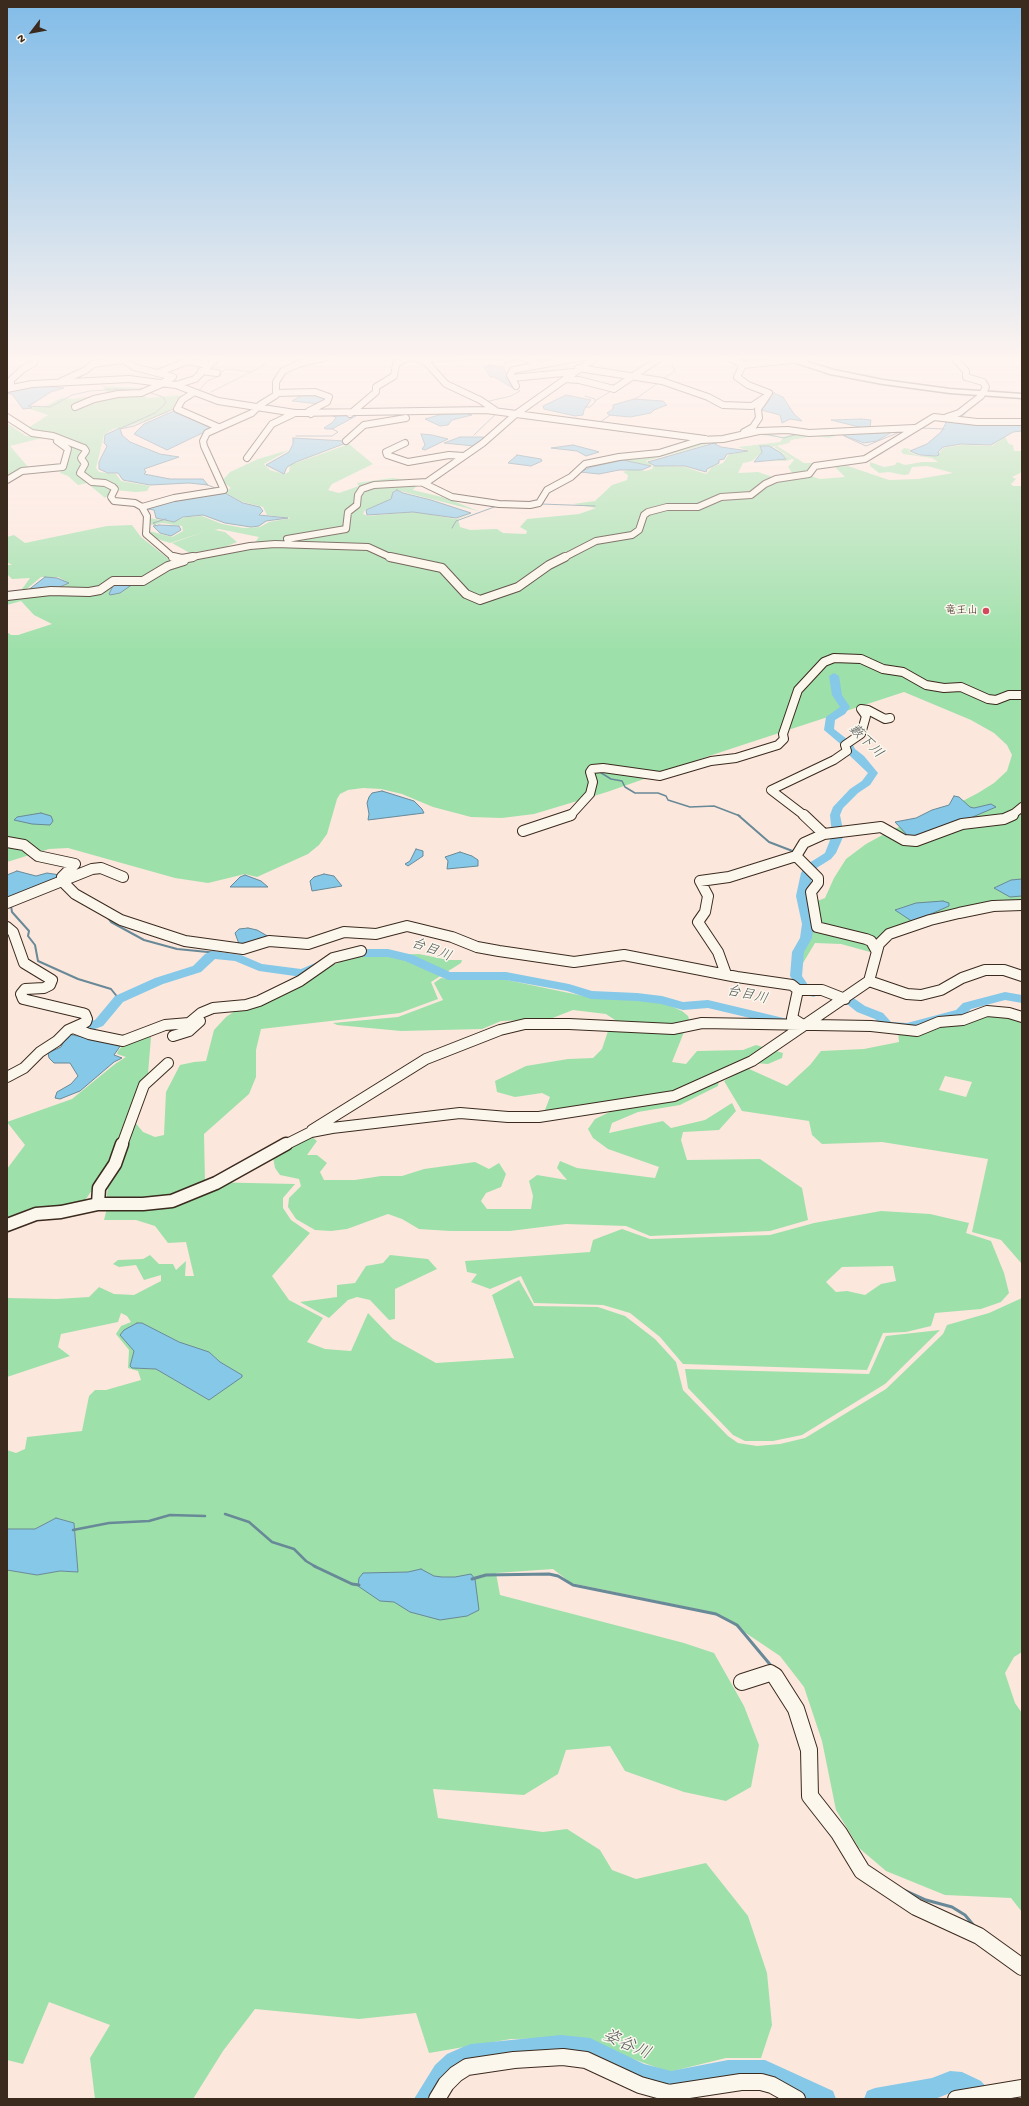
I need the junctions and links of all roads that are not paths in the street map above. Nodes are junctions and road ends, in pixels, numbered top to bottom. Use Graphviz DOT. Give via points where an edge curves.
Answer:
graph roads {
  1 [pos="67,454"];
  2 [pos="84,454"];
  3 [pos="208,454"];
  4 [pos="250,454"];
  5 [pos="387,454"];
  6 [pos="466,454"];
  7 [pos="646,454"];
  8 [pos="873,454"];
  9 [pos="464,456"];
  10 [pos="247,458"];
  11 [pos="7,480"];
  12 [pos="423,483"];
  13 [pos="142,507"];
  14 [pos="250,546"];
  15 [pos="221,552"];
  16 [pos="7,596"];
  17 [pos="1022,695"];
  18 [pos="890,718"];
  19 [pos="1022,807"];
  20 [pos="523,831"];
  21 [pos="824,834"];
  22 [pos="7,842"];
  23 [pos="796,856"];
  24 [pos="123,877"];
  25 [pos="63,880"];
  26 [pos="7,903"];
  27 [pos="1022,905"];
  28 [pos="7,927"];
  29 [pos="876,950"];
  30 [pos="361,951"];
  31 [pos="726,974"];
  32 [pos="1022,976"];
  33 [pos="869,981"];
  34 [pos="802,990"];
  35 [pos="845,999"];
  36 [pos="222,1007"];
  37 [pos="1022,1017"];
  38 [pos="805,1026"];
  39 [pos="74,1028"];
  40 [pos="174,1036"];
  41 [pos="168,1063"];
  42 [pos="7,1077"];
  43 [pos="311,1132"];
  44 [pos="98,1204"];
  45 [pos="22,1218"];
  46 [pos="7,1220"];
  47 [pos="7,1225"];
  48 [pos="742,1682"];
  49 [pos="1022,1967"];
  50 [pos="1022,2088"];
  51 [pos="971,2097"];
  52 [pos="437,2099"];
  53 [pos="797,2099"];
  1 -- 11 [label="street" via="63,467 22,471"];
  2 -- 13 [label="street" via="81,458 85,464 80,473 92,482 105,483 113,487 114,501 135,503"];
  3 -- 13 [label="street" via="218,480 226,489 174,498"];
  4 -- 10 [label="street"];
  5 -- 9 [label="street" via="408,462 449,455"];
  6 -- 9 [label="street"];
  7 -- 12 [label="street" via="585,464 571,477 547,490 539,503 533,505 499,504 452,497"];
  8 -- 14 [label="street" via="865,459 815,466 809,474 776,479 751,494 721,497 698,507 668,507 648,512 644,515 639,530 632,535 596,541 549,565 518,587 484,599 476,599 466,594 442,568 392,558 368,547 281,544"];
  9 -- 12 [label="street"];
  12 -- 14 [label="street" via="374,485 362,489 357,504 348,512 346,529 259,542"];
  13 -- 15 [label="street" via="147,516 146,534 174,558"];
  14 -- 15 [label="street"];
  15 -- 16 [label="street" via="173,564 143,581 113,581 95,591 51,591"];
  17 -- 20 [label="street" via="988,699 961,687 926,685 903,672 884,669 860,659 830,659 824,662 798,690 783,734 784,739 778,745 660,776 603,768 592,769 590,772 594,782 590,794 573,814"];
  18 -- 21 [label="street" via="885,719 861,709 866,716 861,734 847,744 847,751 834,760 771,790 799,810"];
  19 -- 21 [label="street" via="1004,819 962,824 916,841 904,840 881,827"];
  21 -- 23 [label="street" via="804,843"];
  22 -- 25 [label="street" via="24,845 38,856 75,864 64,874"];
  23 -- 29 [label="street" via="818,878 811,892 817,927 872,941"];
  23 -- 31 [label="street" via="729,877 700,882 708,896 705,912 698,922 718,952"];
  24 -- 25 [label="street" via="101,868"];
  25 -- 26 [label="street"];
  25 -- 31 [label="street" via="76,894 121,920 185,941 233,949 243,949 269,941 308,944 344,932 380,933 407,926 452,937 477,947 542,958 581,962 624,955"];
  27 -- 29 [label="street" via="993,906 913,925 883,938"];
  28 -- 39 [label="street" via="13,932 24,963 52,980 50,985 44,988 25,989 21,997 27,1001 85,1014 86,1022"];
  29 -- 33 [label="street"];
  30 -- 36 [label="street" via="329,961 300,981 265,998 246,1005"];
  31 -- 34 [label="street" via="792,985"];
  32 -- 33 [label="street" via="1004,970 986,970 962,978 941,990 921,995 895,991"];
  33 -- 35 [label="street"];
  34 -- 35 [label="street" via="822,990"];
  34 -- 38 [label="street" via="792,1018"];
  35 -- 38 [label="street"];
  36 -- 39 [label="street" via="205,1011 189,1023 165,1025 123,1041"];
  36 -- 40 [label="street" via="206,1012 199,1023 189,1031"];
  37 -- 38 [label="street" via="1009,1012 987,1011 963,1020 939,1022 916,1031 871,1026"];
  38 -- 43 [label="street" via="739,1068 664,1099 539,1117 448,1113"];
  38 -- 43 [label="street" via="702,1023 673,1029 525,1024 500,1030 426,1058"];
  39 -- 42 [label="street" via="40,1052 24,1068"];
  41 -- 44 [label="street" via="144,1085 115,1164 99,1188"];
  43 -- 44 [label="street" via="216,1183 172,1201"];
  44 -- 45 [label="street"];
  45 -- 46 [label="street" via="14,1217"];
  45 -- 47 [label="street"];
  48 -- 49 [label="street" via="770,1673 775,1676 796,1709 809,1750 810,1796 839,1833 862,1871 916,1907 979,1936"];
  50 -- 51 [label="street"];
  52 -- 53 [label="street" via="446,2084 467,2067 514,2060 563,2057 586,2060 640,2085 669,2093 741,2082 760,2082"];
}
